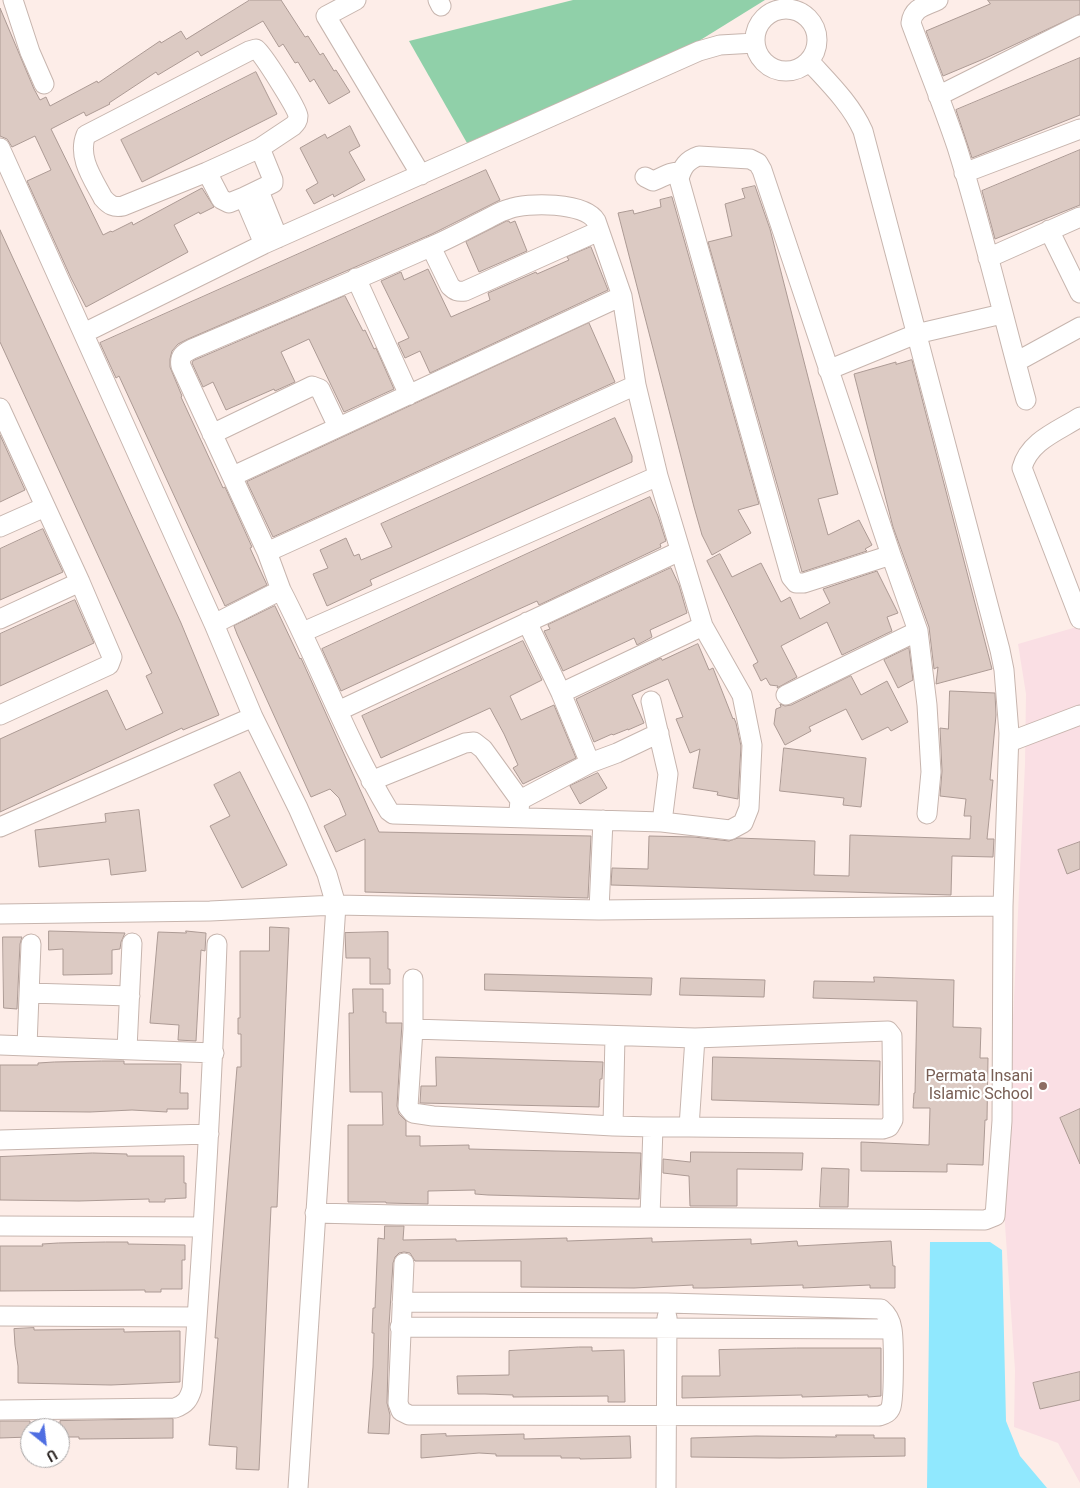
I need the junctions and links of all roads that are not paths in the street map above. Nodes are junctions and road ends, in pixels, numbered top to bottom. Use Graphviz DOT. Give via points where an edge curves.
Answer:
graph roads {
  1 [pos="13,0"];
  2 [pos="356,0"];
  3 [pos="938,0"];
  4 [pos="788,4"];
  5 [pos="1080,25"];
  6 [pos="755,43"];
  7 [pos="809,61"];
  8 [pos="44,84"];
  9 [pos="938,96"];
  10 [pos="1080,129"];
  11 [pos="0,148"];
  12 [pos="260,148"];
  13 [pos="4,169"];
  14 [pos="207,172"];
  15 [pos="681,172"];
  16 [pos="964,173"];
  17 [pos="421,175"];
  18 [pos="645,177"];
  19 [pos="252,194"];
  20 [pos="1080,217"];
  21 [pos="1048,230"];
  22 [pos="599,231"];
  23 [pos="271,241"];
  24 [pos="431,247"];
  25 [pos="988,258"];
  26 [pos="356,278"];
  27 [pos="1080,293"];
  28 [pos="622,296"];
  29 [pos="1002,314"];
  30 [pos="1080,327"];
  31 [pos="84,333"];
  32 [pos="916,334"];
  33 [pos="1016,362"];
  34 [pos="828,370"];
  35 [pos="636,385"];
  36 [pos="409,395"];
  37 [pos="1026,400"];
  38 [pos="0,408"];
  39 [pos="1080,417"];
  40 [pos="338,427"];
  41 [pos="5,430"];
  42 [pos="212,434"];
  43 [pos="233,476"];
  44 [pos="658,476"];
  45 [pos="45,507"];
  46 [pos="0,527"];
  47 [pos="680,551"];
  48 [pos="267,552"];
  49 [pos="891,555"];
  50 [pos="80,582"];
  51 [pos="281,590"];
  52 [pos="0,619"];
  53 [pos="1080,619"];
  54 [pos="527,622"];
  55 [pos="214,624"];
  56 [pos="702,626"];
  57 [pos="918,631"];
  58 [pos="303,632"];
  59 [pos="561,693"];
  60 [pos="786,695"];
  61 [pos="651,701"];
  62 [pos="338,711"];
  63 [pos="0,715"];
  64 [pos="1080,715"];
  65 [pos="253,717"];
  66 [pos="659,733"];
  67 [pos="1009,742"];
  68 [pos="590,763"];
  69 [pos="371,781"];
  70 [pos="520,809"];
  71 [pos="928,814"];
  72 [pos="603,820"];
  73 [pos="662,822"];
  74 [pos="0,827"];
  75 [pos="336,905"];
  76 [pos="1003,906"];
  77 [pos="599,910"];
  78 [pos="0,914"];
  79 [pos="132,943"];
  80 [pos="31,944"];
  81 [pos="217,944"];
  82 [pos="413,979"];
  83 [pos="29,993"];
  84 [pos="130,996"];
  85 [pos="413,1029"];
  86 [pos="615,1036"];
  87 [pos="695,1038"];
  88 [pos="0,1045"];
  89 [pos="27,1046"];
  90 [pos="127,1050"];
  91 [pos="214,1053"];
  92 [pos="614,1126"];
  93 [pos="653,1127"];
  94 [pos="689,1127"];
  95 [pos="209,1134"];
  96 [pos="0,1140"];
  97 [pos="315,1213"];
  98 [pos="650,1218"];
  99 [pos="0,1226"];
  100 [pos="203,1227"];
  101 [pos="404,1263"];
  102 [pos="402,1302"];
  103 [pos="667,1303"];
  104 [pos="0,1316"];
  105 [pos="197,1317"];
  106 [pos="400,1327"];
  107 [pos="667,1328"];
  108 [pos="892,1329"];
  109 [pos="0,1410"];
  110 [pos="666,1416"];
  111 [pos="298,1488"];
  112 [pos="666,1488"];
  1 -- 8 [label="street"];
  2 -- 17 [label="street" via="326,16"];
  3 -- 9 [label="street" via="919,9 912,15 911,22"];
  4 -- 6 [label="street" via="763,18 755,34"];
  4 -- 7 [label="street" via="804,14 816,28 817,46"];
  5 -- 9 [label="street"];
  6 -- 7 [label="street" via="761,59 776,69 794,70"];
  6 -- 17 [label="street" via="720,45 699,51"];
  7 -- 32 [label="street" via="845,101 863,131"];
  9 -- 16 [label="street"];
  10 -- 16 [label="street"];
  11 -- 13 [label="street"];
  12 -- 14 [label="street"];
  12 -- 14 [label="street" via="293,126 298,118 256,49 86,135 82,144 82,154 93,179 103,198 114,207 124,206"];
  12 -- 19 [label="street" via="273,181"];
  13 -- 31 [label="street"];
  14 -- 19 [label="street" via="224,202"];
  15 -- 18 [label="street" via="653,181"];
  15 -- 34 [label="street" via="688,162 700,156 750,159 758,163"];
  15 -- 49 [label="street" via="679,179 791,577 796,583 804,583"];
  16 -- 25 [label="street"];
  17 -- 23 [label="street"];
  19 -- 23 [label="street"];
  20 -- 21 [label="street"];
  21 -- 25 [label="street"];
  21 -- 27 [label="street"];
  22 -- 24 [label="street" via="594,218 584,212 561,206 528,205 509,209"];
  22 -- 24 [label="street" via="460,292 450,286"];
  22 -- 28 [label="street"];
  23 -- 31 [label="street"];
  24 -- 26 [label="street"];
  25 -- 29 [label="street"];
  26 -- 36 [label="street"];
  26 -- 42 [label="street" via="192,348 182,356 181,366"];
  28 -- 35 [label="street"];
  28 -- 36 [label="street"];
  29 -- 32 [label="street"];
  29 -- 33 [label="street"];
  30 -- 33 [label="street"];
  31 -- 55 [label="street"];
  32 -- 34 [label="street"];
  32 -- 67 [label="street" via="1000,650"];
  33 -- 37 [label="street"];
  34 -- 49 [label="street"];
  35 -- 44 [label="street"];
  35 -- 48 [label="street"];
  36 -- 40 [label="street"];
  38 -- 41 [label="street"];
  39 -- 53 [label="street" via="1034,445 1022,468"];
  40 -- 42 [label="street" via="320,389 312,386"];
  40 -- 43 [label="street"];
  41 -- 45 [label="street"];
  42 -- 43 [label="street"];
  43 -- 48 [label="street"];
  44 -- 47 [label="street"];
  44 -- 58 [label="street"];
  45 -- 46 [label="street"];
  45 -- 50 [label="street"];
  47 -- 54 [label="street"];
  47 -- 56 [label="street"];
  48 -- 51 [label="street"];
  49 -- 57 [label="street"];
  50 -- 52 [label="street"];
  50 -- 63 [label="street" via="112,657 110,663"];
  51 -- 55 [label="street"];
  51 -- 58 [label="street"];
  54 -- 59 [label="street"];
  54 -- 62 [label="street"];
  55 -- 65 [label="street"];
  56 -- 59 [label="street"];
  56 -- 73 [label="street" via="742,695 746,708 752,744 749,808 743,824 732,830"];
  57 -- 60 [label="street"];
  57 -- 71 [label="street" via="931,772"];
  58 -- 62 [label="street"];
  59 -- 68 [label="street"];
  61 -- 66 [label="street"];
  62 -- 69 [label="street"];
  64 -- 67 [label="street"];
  65 -- 74 [label="street"];
  65 -- 75 [label="street" via="298,808 327,874"];
  66 -- 68 [label="street"];
  66 -- 73 [label="street" via="668,774"];
  67 -- 76 [label="street"];
  68 -- 70 [label="street"];
  69 -- 70 [label="street" via="394,814"];
  69 -- 70 [label="street" via="474,742 483,748"];
  70 -- 72 [label="street"];
  72 -- 73 [label="street"];
  72 -- 77 [label="street"];
  75 -- 77 [label="street"];
  75 -- 78 [label="street" via="210,911"];
  75 -- 97 [label="street"];
  76 -- 77 [label="street"];
  76 -- 98 [label="street" via="1002,1121 995,1216 985,1220"];
  79 -- 84 [label="street"];
  80 -- 83 [label="street"];
  81 -- 91 [label="street"];
  82 -- 85 [label="street"];
  83 -- 84 [label="street"];
  83 -- 89 [label="street"];
  84 -- 90 [label="street"];
  85 -- 86 [label="street"];
  85 -- 92 [label="street" via="408,1107 413,1113"];
  86 -- 87 [label="street"];
  86 -- 92 [label="street"];
  87 -- 94 [label="street"];
  87 -- 94 [label="street" via="888,1031 892,1036 893,1120 889,1127 883,1129"];
  88 -- 89 [label="street"];
  89 -- 90 [label="street"];
  90 -- 91 [label="street"];
  91 -- 95 [label="street"];
  92 -- 93 [label="street"];
  93 -- 94 [label="street"];
  93 -- 98 [label="street"];
  95 -- 96 [label="street"];
  95 -- 100 [label="street"];
  97 -- 98 [label="street"];
  97 -- 111 [label="street"];
  99 -- 100 [label="street"];
  100 -- 105 [label="street"];
  101 -- 102 [label="street"];
  102 -- 103 [label="street"];
  102 -- 106 [label="street"];
  103 -- 107 [label="street"];
  103 -- 108 [label="street" via="881,1309"];
  104 -- 105 [label="street"];
  105 -- 109 [label="street" via="192,1389 183,1405 175,1408"];
  106 -- 107 [label="street"];
  106 -- 110 [label="street" via="398,1403 401,1411 409,1415"];
  107 -- 108 [label="street"];
  107 -- 110 [label="street"];
  108 -- 110 [label="street" via="892,1404 886,1414"];
  110 -- 112 [label="street"];
}
